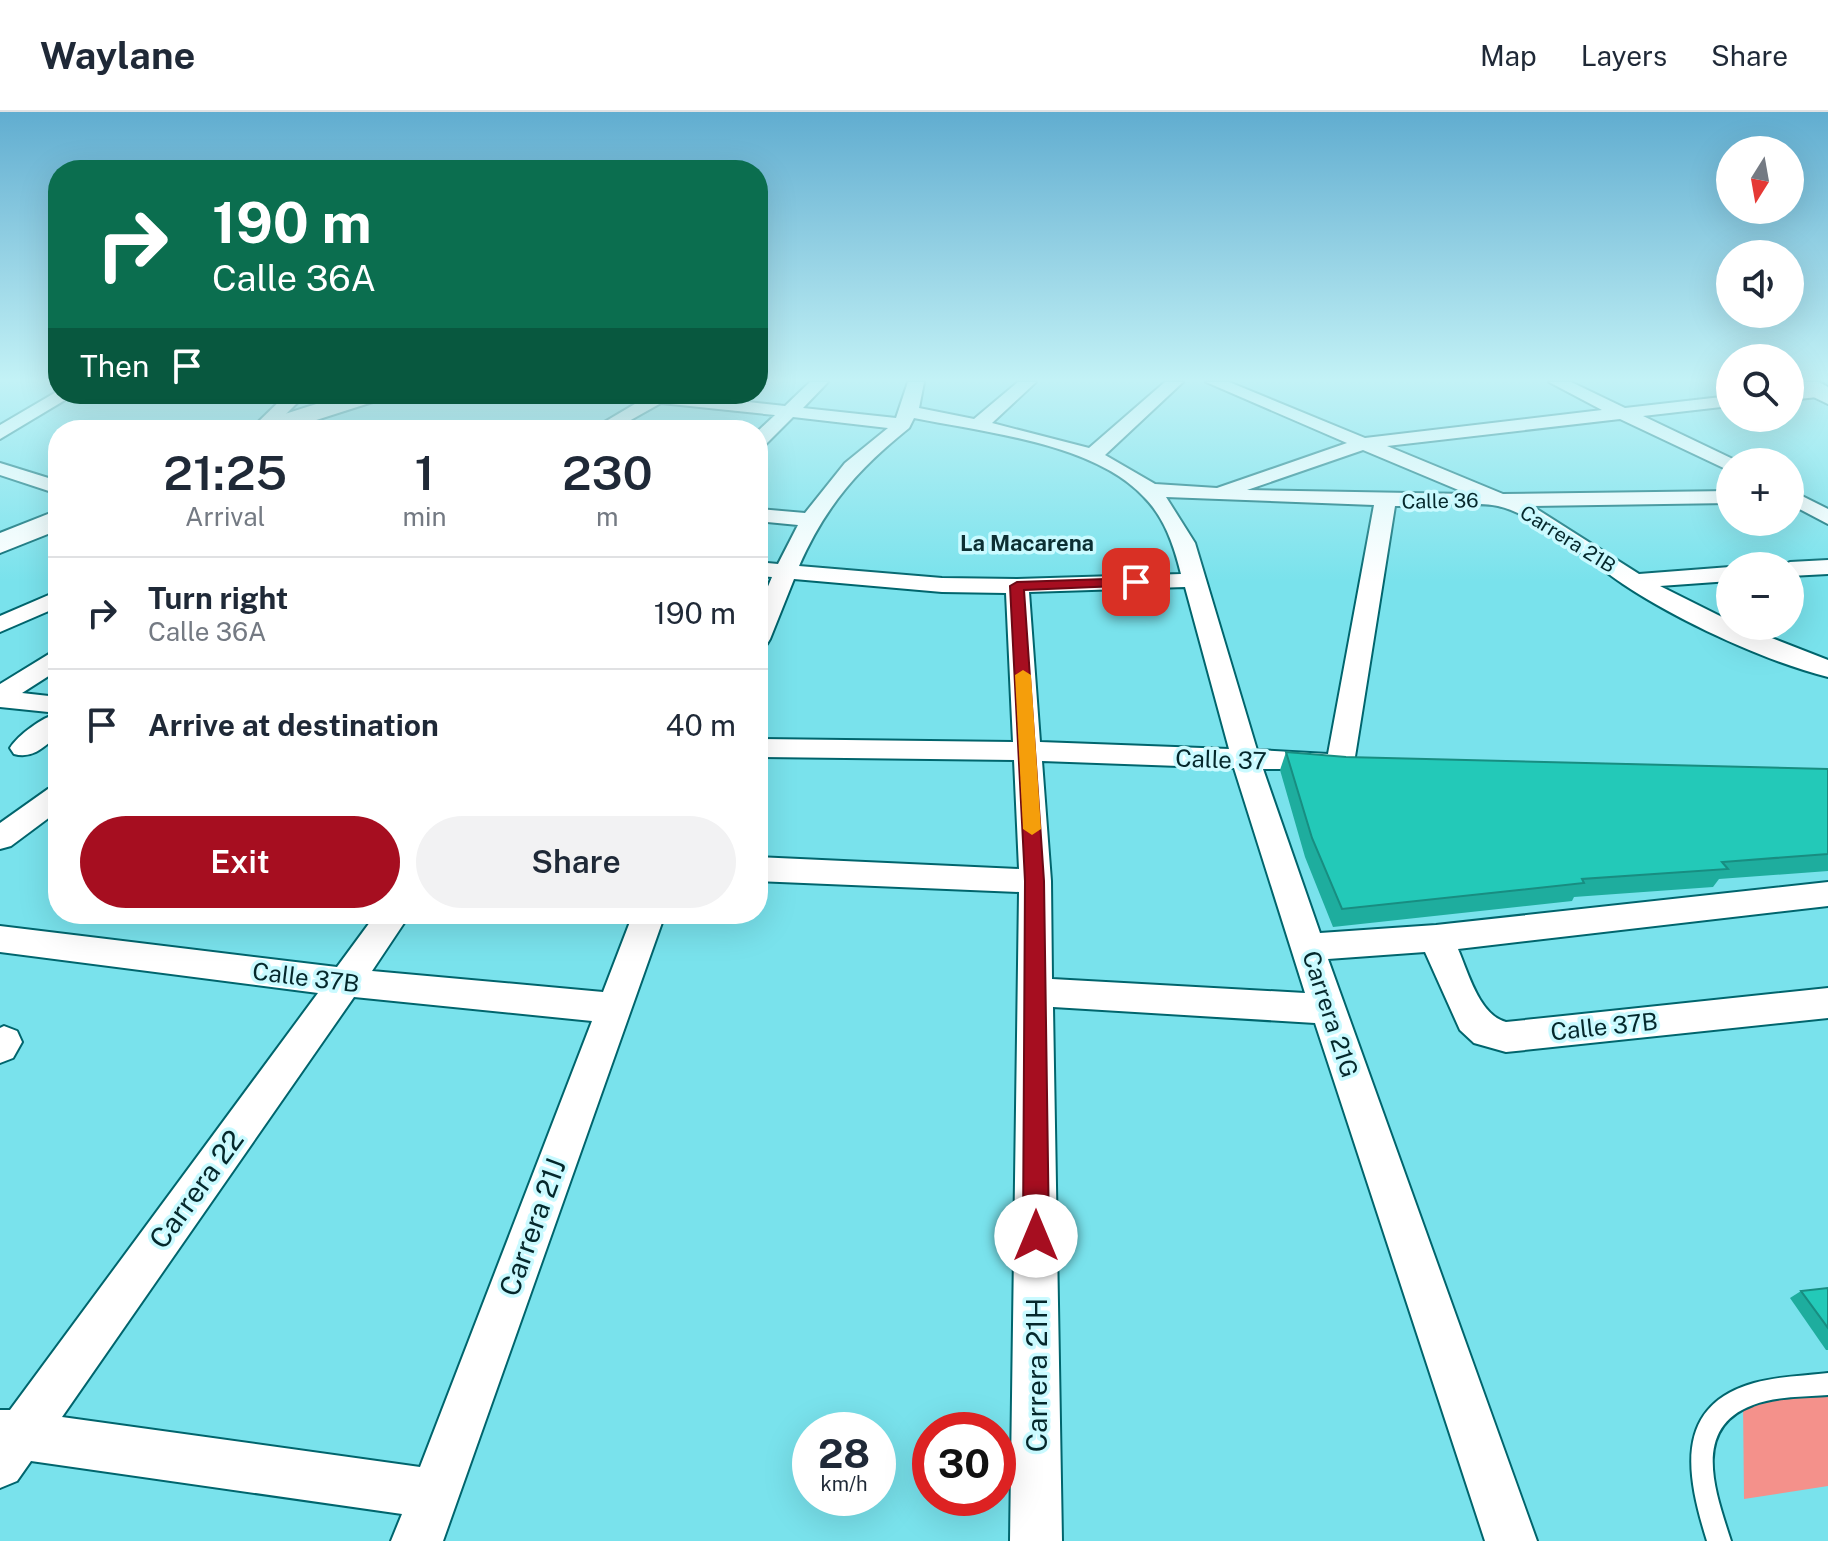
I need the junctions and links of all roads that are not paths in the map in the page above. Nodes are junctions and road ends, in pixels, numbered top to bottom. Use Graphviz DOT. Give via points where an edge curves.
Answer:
graph roads {
  1 [pos="872,449"];
  2 [pos="1064,449"];
  3 [pos="1100,449"];
  4 [pos="1349,449"];
  5 [pos="1380,449"];
  6 [pos="1697,449"];
  7 [pos="1092,456"];
  8 [pos="1716,458"];
  9 [pos="0,469"];
  10 [pos="48,485"];
  11 [pos="1150,490"];
  12 [pos="1210,495"];
  13 [pos="1804,496"];
  14 [pos="1828,496"];
  15 [pos="1716,497"];
  16 [pos="1503,499"];
  17 [pos="1385,502"];
  18 [pos="1804,504"];
  19 [pos="768,516"];
  20 [pos="1828,518"];
  21 [pos="809,520"];
  22 [pos="48,523"];
  23 [pos="797,542"];
  24 [pos="0,544"];
  25 [pos="1828,567"];
  26 [pos="1804,568"];
  27 [pos="768,570"];
  28 [pos="786,573"];
  29 [pos="1716,575"];
  30 [pos="846,577"];
  31 [pos="1195,580"];
  32 [pos="1634,581"];
  33 [pos="1017,586"];
  34 [pos="48,603"];
  35 [pos="768,615"];
  36 [pos="0,625"];
  37 [pos="48,666"];
  38 [pos="1828,669"];
  39 [pos="0,698"];
  40 [pos="48,704"];
  41 [pos="48,730"];
  42 [pos="24,748"];
  43 [pos="768,748"];
  44 [pos="1028,751"];
  45 [pos="1246,760"];
  46 [pos="1340,763"];
  47 [pos="1372,763"];
  48 [pos="48,803"];
  49 [pos="0,838"];
  50 [pos="768,869"];
  51 [pos="1035,881"];
  52 [pos="1827,895"];
  53 [pos="387,924"];
  54 [pos="645,924"];
  55 [pos="1436,938"];
  56 [pos="0,939"];
  57 [pos="1309,947"];
  58 [pos="344,982"];
  59 [pos="1036,992"];
  60 [pos="1828,1003"];
  61 [pos="613,1008"];
  62 [pos="1328,1009"];
  63 [pos="1828,1384"];
  64 [pos="6,1444"];
  65 [pos="433,1494"];
  66 [pos="417,1541"];
  67 [pos="1036,1541"];
  68 [pos="1511,1541"];
  69 [pos="1719,1541"];
  1 -- 21 [label="street"];
  2 -- 7 [label="street"];
  3 -- 7 [label="street"];
  4 -- 12 [label="street"];
  5 -- 16 [label="street, Carrera 21B"];
  6 -- 8 [label="street"];
  7 -- 11 [label="street"];
  9 -- 10 [label="street"];
  11 -- 12 [label="street, Calle 36"];
  11 -- 31 [label="street, Carrera 21G" via="1184,543"];
  12 -- 17 [label="street, Calle 36"];
  13 -- 14 [label="street"];
  15 -- 16 [label="street, Calle 36"];
  16 -- 17 [label="street, Calle 36"];
  16 -- 32 [label="street, Carrera 21B" via="1560,529"];
  17 -- 46 [label="street"];
  18 -- 20 [label="street"];
  19 -- 21 [label="street"];
  21 -- 23 [label="street"];
  22 -- 24 [label="main road"];
  23 -- 28 [label="street"];
  23 -- 30 [label="street"];
  25 -- 26 [label="street"];
  27 -- 28 [label="street"];
  28 -- 30 [label="street"];
  28 -- 35 [label="street"];
  29 -- 32 [label="street"];
  30 -- 33 [label="street"];
  31 -- 33 [label="street"];
  31 -- 45 [label="street, Carrera 21G"];
  32 -- 38 [label="street, Carrera 21B" via="1728,630"];
  33 -- 44 [label="street, Carrera 21H"];
  34 -- 36 [label="street"];
  37 -- 39 [label="street"];
  39 -- 40 [label="street"];
  41 -- 42 [label="street"];
  43 -- 44 [label="street, Calle 37"];
  44 -- 45 [label="street, Calle 37"];
  44 -- 51 [label="street, Carrera 21H"];
  45 -- 46 [label="street, Calle 37"];
  45 -- 57 [label="street, Carrera 21G"];
  46 -- 47 [label="street, Calle 37"];
  48 -- 49 [label="street"];
  50 -- 51 [label="street"];
  51 -- 59 [label="street, Carrera 21H"];
  52 -- 55 [label="street"];
  53 -- 58 [label="street, Carrera 22"];
  54 -- 61 [label="street, Carrera 21J"];
  55 -- 57 [label="street"];
  55 -- 60 [label="street, Calle 37B" via="1473,1019 1487,1032 1506,1037"];
  56 -- 58 [label="street, Calle 37B"];
  57 -- 62 [label="street, Carrera 21G"];
  58 -- 61 [label="street, Calle 37B"];
  58 -- 64 [label="street, Carrera 22"];
  59 -- 62 [label="street"];
  59 -- 67 [label="street, Carrera 21H"];
  61 -- 65 [label="street, Carrera 21J"];
  62 -- 68 [label="street, Carrera 21G"];
  63 -- 69 [label="lane" via="1749,1395 1719,1411 1705,1430 1705,1498"];
  64 -- 65 [label="street"];
  65 -- 66 [label="street, Carrera 21J"];
}
